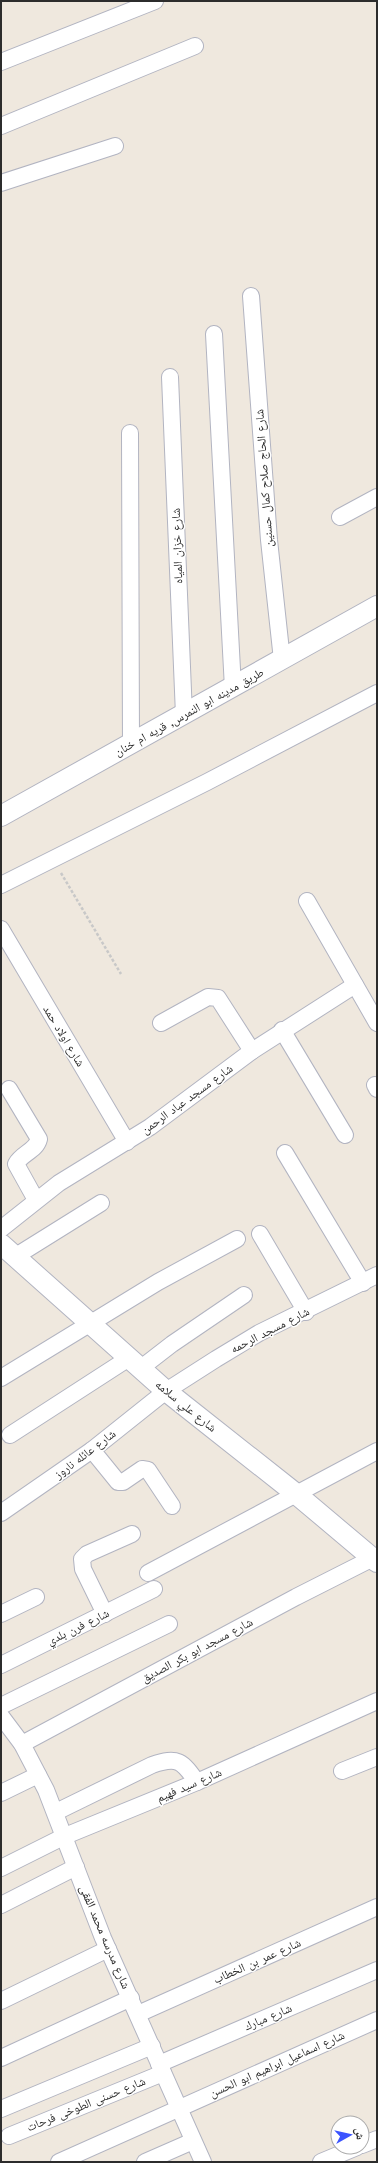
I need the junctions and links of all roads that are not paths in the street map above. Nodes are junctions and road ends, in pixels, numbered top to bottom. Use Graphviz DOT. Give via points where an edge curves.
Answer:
graph roads {
  1 [pos="154,1"];
  2 [pos="196,46"];
  3 [pos="1,62"];
  4 [pos="1,126"];
  5 [pos="115,146"];
  6 [pos="1,183"];
  7 [pos="251,296"];
  8 [pos="214,334"];
  9 [pos="170,377"];
  10 [pos="130,433"];
  11 [pos="377,497"];
  12 [pos="340,517"];
  13 [pos="377,606"];
  14 [pos="282,660"];
  15 [pos="233,688"];
  16 [pos="377,693"];
  17 [pos="184,715"];
  18 [pos="131,744"];
  19 [pos="1,816"];
  20 [pos="1,885"];
  21 [pos="307,901"];
  22 [pos="1,929"];
  23 [pos="354,985"];
  24 [pos="162,1023"];
  25 [pos="377,1024"];
  26 [pos="282,1030"];
  27 [pos="252,1051"];
  28 [pos="9,1089"];
  29 [pos="345,1135"];
  30 [pos="126,1142"];
  31 [pos="285,1153"];
  32 [pos="36,1200"];
  33 [pos="101,1203"];
  34 [pos="1,1229"];
  35 [pos="260,1234"];
  36 [pos="237,1239"];
  37 [pos="6,1250"];
  38 [pos="377,1275"];
  39 [pos="363,1283"];
  40 [pos="244,1295"];
  41 [pos="306,1312"];
  42 [pos="91,1323"];
  43 [pos="135,1363"];
  44 [pos="1,1378"];
  45 [pos="166,1391"];
  46 [pos="10,1435"];
  47 [pos="92,1450"];
  48 [pos="377,1451"];
  49 [pos="295,1493"];
  50 [pos="172,1506"];
  51 [pos="1,1513"];
  52 [pos="132,1534"];
  53 [pos="375,1560"];
  54 [pos="148,1573"];
  55 [pos="154,1589"];
  56 [pos="36,1597"];
  57 [pos="1,1614"];
  58 [pos="105,1614"];
  59 [pos="169,1624"];
  60 [pos="1,1665"];
  61 [pos="377,1701"];
  62 [pos="1,1706"];
  63 [pos="1,1716"];
  64 [pos="22,1744"];
  65 [pos="377,1757"];
  66 [pos="342,1771"];
  67 [pos="38,1775"];
  68 [pos="197,1782"];
  69 [pos="1,1793"];
  70 [pos="56,1812"];
  71 [pos="65,1836"];
  72 [pos="76,1867"];
  73 [pos="1,1868"];
  74 [pos="1,1905"];
  75 [pos="377,1907"];
  76 [pos="108,1949"];
  77 [pos="377,1970"];
  78 [pos="131,1998"];
  79 [pos="1,2001"];
  80 [pos="138,2014"];
  81 [pos="377,2020"];
  82 [pos="152,2046"];
  83 [pos="1,2058"];
  84 [pos="161,2068"];
  85 [pos="178,2108"];
  86 [pos="1,2109"];
  87 [pos="9,2136"];
  88 [pos="193,2141"];
  89 [pos="338,2155"];
  90 [pos="59,2162"];
  91 [pos="146,2162"];
  92 [pos="203,2162"];
  93 [pos="321,2162"];
  1 -- 3 [label="street"];
  2 -- 4 [label="street"];
  5 -- 6 [label="street"];
  7 -- 14 [label="street, شارع الحاج صلاح كمال حسنين" via="268,540"];
  8 -- 15 [label="street"];
  9 -- 17 [label="street, شارع خزان المياه"];
  10 -- 18 [label="street"];
  11 -- 12 [label="street"];
  13 -- 14 [label="street, طريق مدينه ابو النمرس, قريه ام خنان"];
  14 -- 15 [label="street, طريق مدينه ابو النمرس, قريه ام خنان"];
  15 -- 17 [label="street, طريق مدينه ابو النمرس, قريه ام خنان"];
  16 -- 20 [label="street"];
  17 -- 18 [label="street, طريق مدينه ابو النمرس, قريه ام خنان"];
  18 -- 19 [label="street, طريق مدينه ابو النمرس, قريه ام خنان"];
  21 -- 23 [label="street"];
  22 -- 30 [label="street, شارع اولاد حمد"];
  23 -- 25 [label="street"];
  23 -- 26 [label="street, شارع مسجد عباد الرحمن"];
  24 -- 27 [label="street" via="213,996 218,998"];
  26 -- 27 [label="street, شارع مسجد عباد الرحمن"];
  26 -- 29 [label="street"];
  27 -- 30 [label="street, شارع مسجد عباد الرحمن" via="173,1112"];
  28 -- 32 [label="street" via="39,1139 38,1145 16,1164"];
  30 -- 32 [label="street, شارع مسجد عباد الرحمن"];
  31 -- 39 [label="street"];
  32 -- 34 [label="street, شارع مسجد عباد الرحمن"];
  33 -- 37 [label="street"];
  35 -- 41 [label="street"];
  36 -- 42 [label="street" via="158,1282"];
  37 -- 42 [label="street, شارع علي سلامه"];
  38 -- 39 [label="street, شارع مسجد الرحمه"];
  39 -- 41 [label="street, شارع مسجد الرحمه"];
  40 -- 43 [label="street" via="172,1344"];
  41 -- 45 [label="street, شارع مسجد الرحمه" via="259,1333"];
  42 -- 43 [label="street, شارع علي سلامه"];
  42 -- 44 [label="street"];
  43 -- 45 [label="street, شارع علي سلامه"];
  43 -- 46 [label="street"];
  45 -- 47 [label="street, شارع عائله ناروز"];
  45 -- 49 [label="street, شارع علي سلامه"];
  47 -- 50 [label="street" via="118,1482 123,1482 142,1470 148,1470"];
  47 -- 51 [label="street, شارع عائله ناروز"];
  48 -- 49 [label="street"];
  49 -- 53 [label="street, شارع علي سلامه"];
  49 -- 54 [label="street"];
  52 -- 58 [label="street" via="82,1559 83,1569"];
  53 -- 64 [label="street, شارع مسجد ابو بكر الصديق" via="296,1597"];
  55 -- 58 [label="street, شارع فرن بلدي"];
  56 -- 57 [label="street"];
  58 -- 60 [label="street, شارع فرن بلدي"];
  59 -- 62 [label="street"];
  61 -- 68 [label="street, شارع سيد فهيم"];
  63 -- 64 [label="street, شارع مدرسه محمد الفقى"];
  64 -- 67 [label="street, شارع مدرسه محمد الفقى"];
  65 -- 66 [label="street"];
  67 -- 69 [label="street"];
  67 -- 70 [label="street, شارع مدرسه محمد الفقى"];
  68 -- 70 [label="street" via="178,1761 166,1760"];
  68 -- 71 [label="street, شارع سيد فهيم"];
  70 -- 71 [label="street, شارع مدرسه محمد الفقى"];
  71 -- 72 [label="street, شارع مدرسه محمد الفقى"];
  71 -- 73 [label="street, شارع سيد فهيم"];
  72 -- 74 [label="street"];
  72 -- 76 [label="street, شارع مدرسه محمد الفقى"];
  75 -- 80 [label="street, شارع عمر بن الخطاب"];
  76 -- 78 [label="street, شارع مدرسه محمد الفقى"];
  76 -- 79 [label="street"];
  77 -- 84 [label="street, شارع مبارك"];
  78 -- 80 [label="street, شارع مدرسه محمد الفقى"];
  78 -- 83 [label="street"];
  80 -- 82 [label="street, شارع مدرسه محمد الفقى"];
  81 -- 85 [label="street, شارع اسماعيل ابراهيم ابو الحسن"];
  82 -- 84 [label="street, شارع مدرسه محمد الفقى"];
  82 -- 86 [label="street"];
  84 -- 85 [label="street, شارع مدرسه محمد الفقى"];
  84 -- 87 [label="street, شارع حسنى الطوخى فرحات"];
  85 -- 88 [label="street, شارع مدرسه محمد الفقى"];
  85 -- 90 [label="street, شارع اسماعيل ابراهيم ابو الحسن"];
  88 -- 91 [label="street"];
  88 -- 92 [label="street, شارع مدرسه محمد الفقى"];
  89 -- 93 [label="street"];
}
